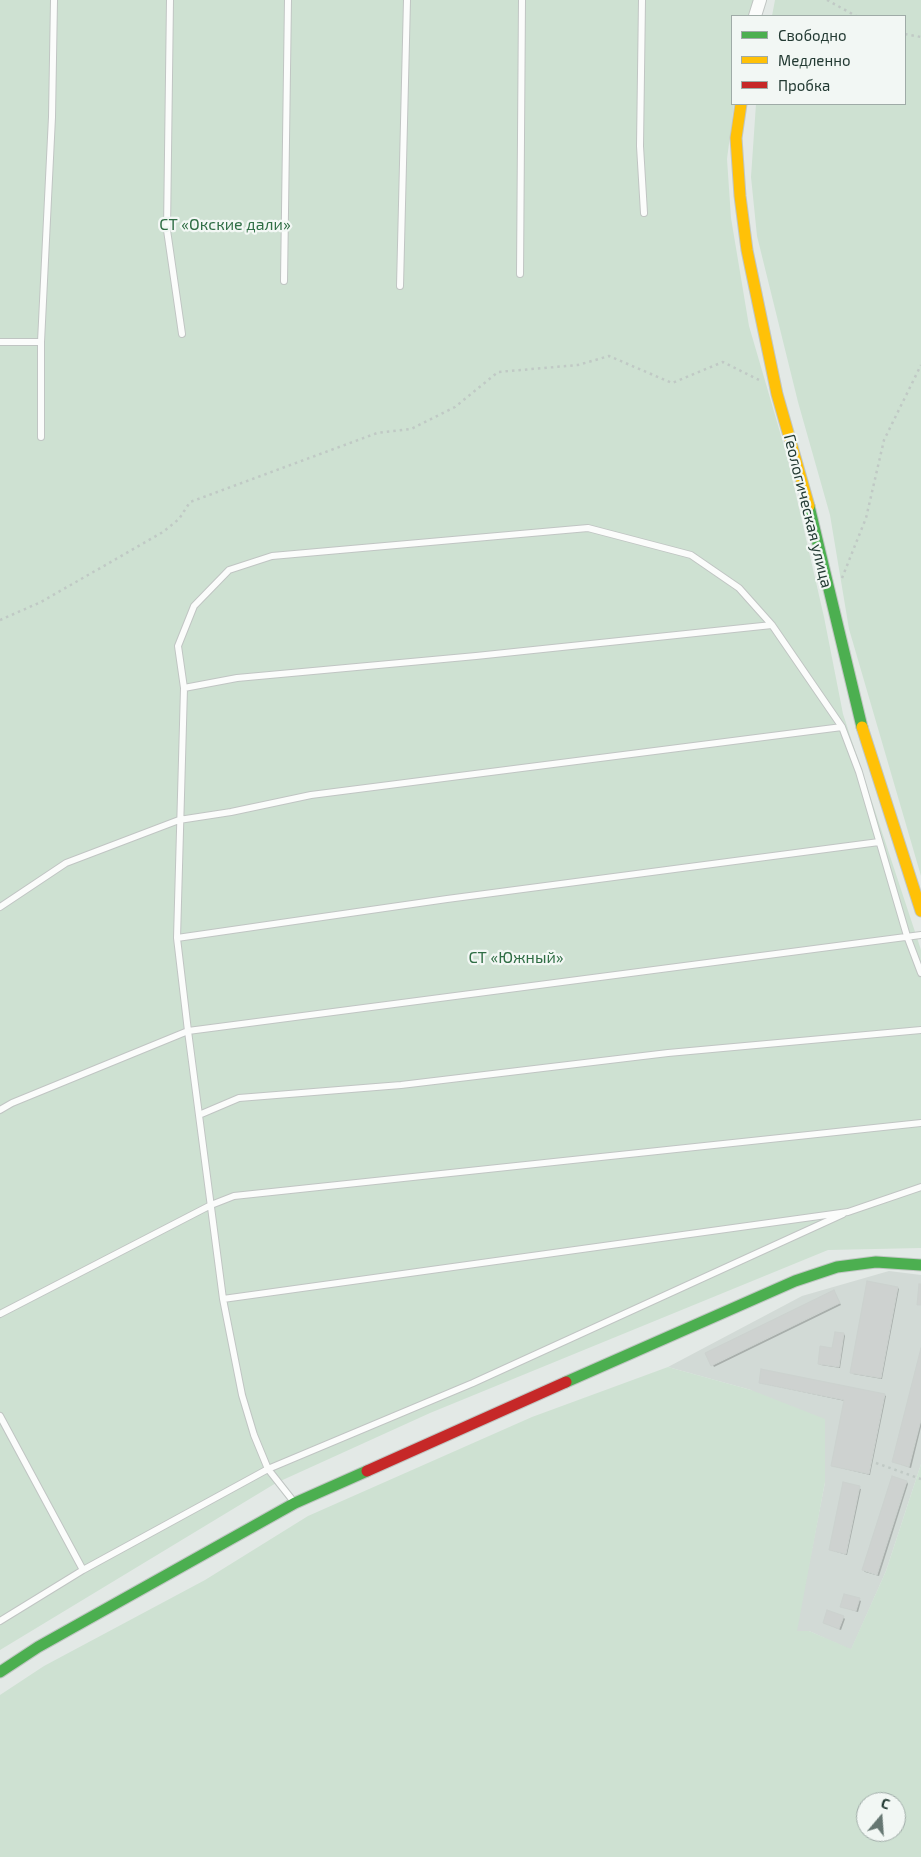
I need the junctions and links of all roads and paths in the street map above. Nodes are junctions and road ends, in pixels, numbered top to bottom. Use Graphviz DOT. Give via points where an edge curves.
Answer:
graph roads {
  1 [pos="54,0"];
  2 [pos="170,0"];
  3 [pos="288,0"];
  4 [pos="407,0"];
  5 [pos="522,0"];
  6 [pos="642,0"];
  7 [pos="760,0"];
  8 [pos="828,0"];
  9 [pos="755,15"];
  10 [pos="854,15"];
  11 [pos="906,34"];
  12 [pos="921,37"];
  13 [pos="741,105"];
  14 [pos="644,213"];
  15 [pos="520,274"];
  16 [pos="284,281"];
  17 [pos="400,286"];
  18 [pos="182,334"];
  19 [pos="0,342"];
  20 [pos="41,342"];
  21 [pos="921,365"];
  22 [pos="777,394"];
  23 [pos="41,437"];
  24 [pos="832,604"];
  25 [pos="0,620"];
  26 [pos="772,624"];
  27 [pos="184,688"];
  28 [pos="842,727"];
  29 [pos="179,820"];
  30 [pos="879,842"];
  31 [pos="0,907"];
  32 [pos="921,911"];
  33 [pos="921,935"];
  34 [pos="907,936"];
  35 [pos="177,938"];
  36 [pos="921,973"];
  37 [pos="921,1030"];
  38 [pos="188,1032"];
  39 [pos="0,1110"];
  40 [pos="199,1115"];
  41 [pos="921,1123"];
  42 [pos="921,1187"];
  43 [pos="211,1205"];
  44 [pos="848,1212"];
  45 [pos="921,1265"];
  46 [pos="224,1299"];
  47 [pos="0,1314"];
  48 [pos="0,1416"];
  49 [pos="876,1463"];
  50 [pos="268,1469"];
  51 [pos="921,1479"];
  52 [pos="295,1503"];
  53 [pos="83,1570"];
  54 [pos="0,1622"];
  55 [pos="0,1672"];
  1 -- 20 [label="lane"];
  2 -- 18 [label="lane" via="166,230"];
  3 -- 16 [label="lane"];
  4 -- 17 [label="lane"];
  5 -- 15 [label="lane"];
  6 -- 14 [label="lane" via="640,146"];
  7 -- 9 [label="street"];
  8 -- 10 [label="path"];
  11 -- 12 [label="path"];
  13 -- 22 [label="street, Геологическая улица" via="736,138 743,223"];
  19 -- 20 [label="lane"];
  20 -- 23 [label="lane"];
  21 -- 24 [label="path" via="884,440 866,518"];
  22 -- 24 [label="street, Геологическая улица" via="814,524"];
  22 -- 25 [label="path" via="723,362 672,383 609,356 578,364 498,372 455,407 411,429 377,433 190,502 180,519 164,532 41,602"];
  24 -- 32 [label="street, Геологическая улица" via="863,732"];
  26 -- 27 [label="lane" via="237,678"];
  26 -- 27 [label="lane" via="739,588 692,555 588,528 272,556 229,570 194,606 178,646"];
  26 -- 28 [label="lane"];
  27 -- 29 [label="lane"];
  28 -- 29 [label="lane" via="321,794"];
  28 -- 30 [label="lane"];
  29 -- 31 [label="lane" via="66,863"];
  29 -- 35 [label="lane"];
  30 -- 34 [label="lane"];
  30 -- 35 [label="lane"];
  33 -- 34 [label="lane"];
  34 -- 36 [label="lane"];
  34 -- 38 [label="lane"];
  35 -- 38 [label="lane"];
  37 -- 40 [label="lane" via="240,1098"];
  38 -- 39 [label="lane"];
  38 -- 40 [label="lane"];
  40 -- 43 [label="lane"];
  41 -- 43 [label="lane" via="234,1196"];
  42 -- 44 [label="lane"];
  43 -- 46 [label="lane"];
  43 -- 47 [label="lane"];
  44 -- 46 [label="lane"];
  44 -- 50 [label="lane" via="473,1383"];
  45 -- 52 [label="street" via="863,1263 837,1267 795,1281"];
  46 -- 50 [label="lane" via="242,1395"];
  48 -- 53 [label="lane"];
  49 -- 51 [label="path"];
  50 -- 52 [label="lane"];
  50 -- 53 [label="lane"];
  52 -- 55 [label="street" via="38,1647"];
  53 -- 54 [label="lane"];
}
